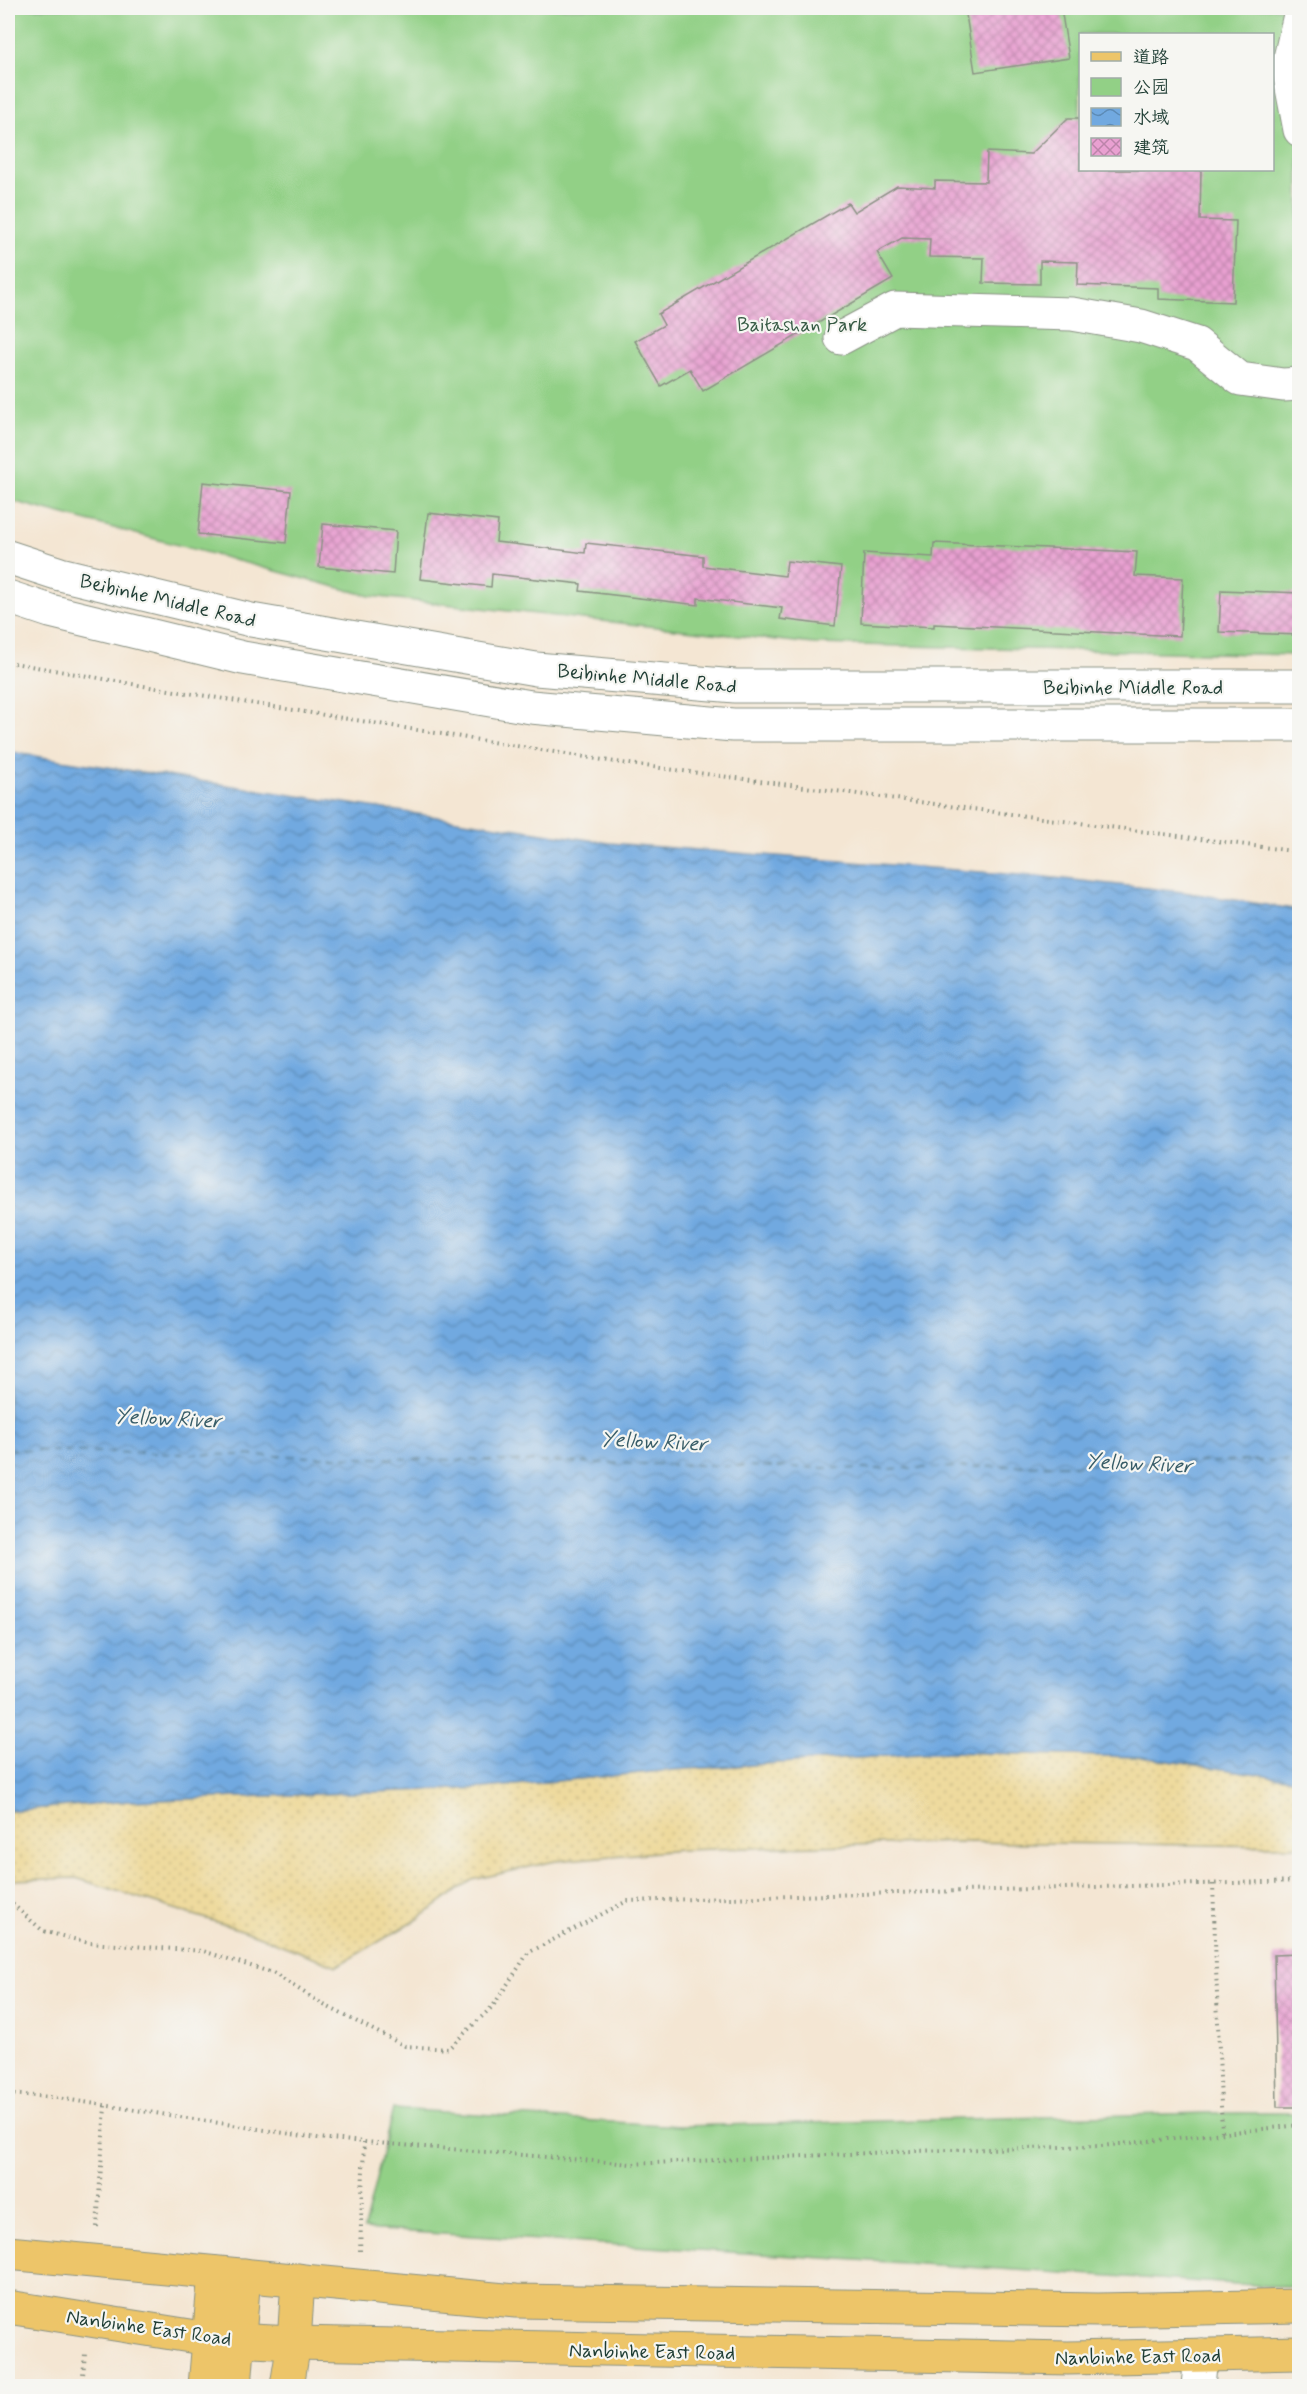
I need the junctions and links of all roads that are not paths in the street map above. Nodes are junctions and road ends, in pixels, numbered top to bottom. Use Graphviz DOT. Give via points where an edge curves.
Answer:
graph roads {
  1 [pos="1299,15"];
  2 [pos="1299,130"];
  3 [pos="841,338"];
  4 [pos="1299,384"];
  5 [pos="8,557"];
  6 [pos="8,597"];
  7 [pos="1299,686"];
  8 [pos="1299,725"];
  9 [pos="8,2253"];
  10 [pos="240,2275"];
  11 [pos="298,2280"];
  12 [pos="1299,2306"];
  13 [pos="8,2307"];
  14 [pos="235,2339"];
  15 [pos="294,2343"];
  16 [pos="1299,2353"];
  17 [pos="1201,2355"];
  18 [pos="206,2386"];
  19 [pos="235,2386"];
  20 [pos="253,2386"];
  21 [pos="287,2386"];
  22 [pos="1198,2386"];
  1 -- 2 [label="street" via="1288,67"];
  3 -- 4 [label="street" via="895,309 1072,314 1141,326 1197,344 1240,379"];
  5 -- 7 [label="street, Beibinhe Middle Road" via="60,574 250,620 536,669 735,686"];
  6 -- 8 [label="street, Beibinhe Middle Road" via="243,658 531,707 733,724"];
  9 -- 10 [label="main road"];
  10 -- 11 [label="main road"];
  10 -- 14 [label="main road"];
  10 -- 14 [label="main road"];
  11 -- 12 [label="main road" via="516,2301 1098,2310"];
  11 -- 15 [label="main road"];
  13 -- 14 [label="main road, Nanbinhe East Road"];
  14 -- 15 [label="main road, Nanbinhe East Road"];
  14 -- 18 [label="main road"];
  14 -- 19 [label="main road"];
  14 -- 20 [label="main road"];
  15 -- 17 [label="main road, Nanbinhe East Road" via="1068,2358"];
  15 -- 21 [label="main road"];
  16 -- 17 [label="main road, Nanbinhe East Road"];
  17 -- 22 [label="street"];
}
